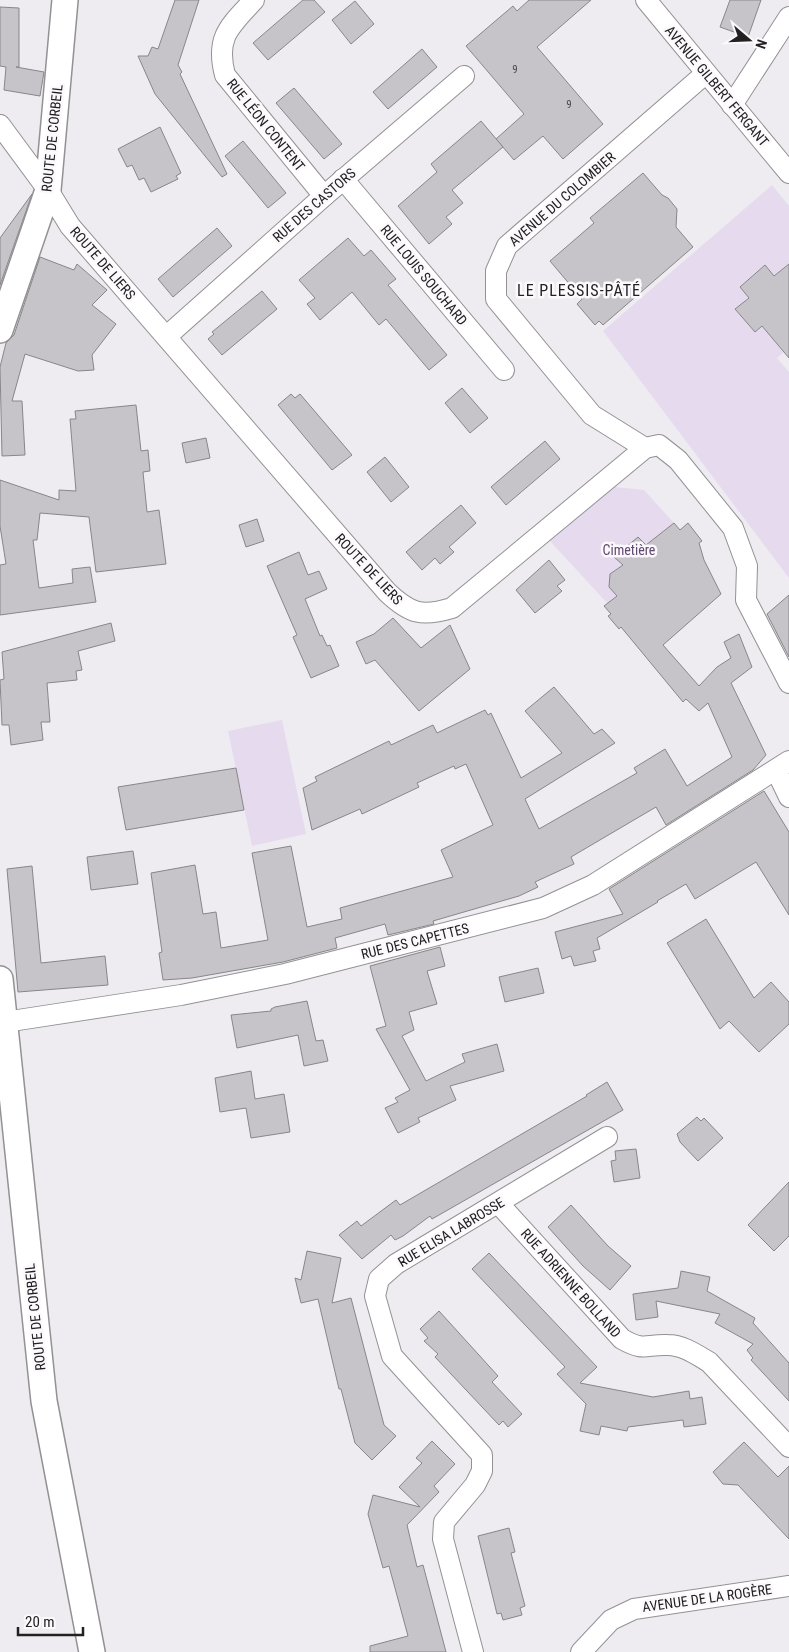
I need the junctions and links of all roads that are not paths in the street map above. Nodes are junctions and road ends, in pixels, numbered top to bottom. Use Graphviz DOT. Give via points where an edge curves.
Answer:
graph roads {
  1 [pos="65,0"];
  2 [pos="254,0"];
  3 [pos="646,0"];
  4 [pos="789,17"];
  5 [pos="705,74"];
  6 [pos="464,76"];
  7 [pos="732,106"];
  8 [pos="0,125"];
  9 [pos="789,173"];
  10 [pos="344,179"];
  11 [pos="48,190"];
  12 [pos="324,196"];
  13 [pos="0,330"];
  14 [pos="167,336"];
  15 [pos="504,370"];
  16 [pos="645,448"];
  17 [pos="789,683"];
  18 [pos="782,766"];
  19 [pos="789,797"];
  20 [pos="0,979"];
  21 [pos="4,1022"];
  22 [pos="607,1136"];
  23 [pos="499,1204"];
  24 [pos="789,1447"];
  25 [pos="789,1586"];
  26 [pos="92,1652"];
  27 [pos="473,1652"];
  28 [pos="581,1652"];
  1 -- 11 [label="street, ROUTE DE CORBEIL"];
  2 -- 12 [label="street, RUE LÉON CONTENT" via="227,29 223,39 221,53 225,75"];
  3 -- 5 [label="street, AVENUE GILBERT FERGANT"];
  4 -- 7 [label="street"];
  5 -- 7 [label="street, AVENUE GILBERT FERGANT"];
  5 -- 16 [label="street, AVENUE DU COLOMBIER" via="507,246 496,271 496,299 592,415"];
  6 -- 10 [label="street, RUE DES CASTORS"];
  7 -- 9 [label="street, AVENUE GILBERT FERGANT"];
  8 -- 11 [label="street, ROUTE DE LIERS"];
  10 -- 12 [label="street, RUE DES CASTORS"];
  10 -- 15 [label="street, RUE LOUIS SOUCHARD"];
  11 -- 13 [label="street, ROUTE DE CORBEIL"];
  11 -- 14 [label="street, ROUTE DE LIERS" via="70,226"];
  12 -- 14 [label="street, RUE DES CASTORS"];
  14 -- 16 [label="street, ROUTE DE LIERS" via="387,592 415,612 432,614 452,608"];
  16 -- 17 [label="street" via="659,445 678,460 733,528 747,566 746,600"];
  18 -- 19 [label="street"];
  18 -- 21 [label="street, RUE DES CAPETTES" via="593,885 543,908 285,974 181,995"];
  20 -- 21 [label="street, ROUTE DE CORBEIL"];
  21 -- 26 [label="street, ROUTE DE CORBEIL" via="44,1401"];
  22 -- 23 [label="street, RUE ELISA LABROSSE"];
  23 -- 24 [label="street, RUE ADRIENNE BOLLAND" via="622,1339 637,1348 670,1345 693,1352 709,1362"];
  23 -- 27 [label="street, RUE ELISA LABROSSE" via="396,1264 379,1279 375,1296 392,1356 482,1455 482,1471 475,1485 444,1522 443,1539"];
  25 -- 28 [label="street, AVENUE DE LA ROGÈRE" via="634,1609 612,1620"];
}
